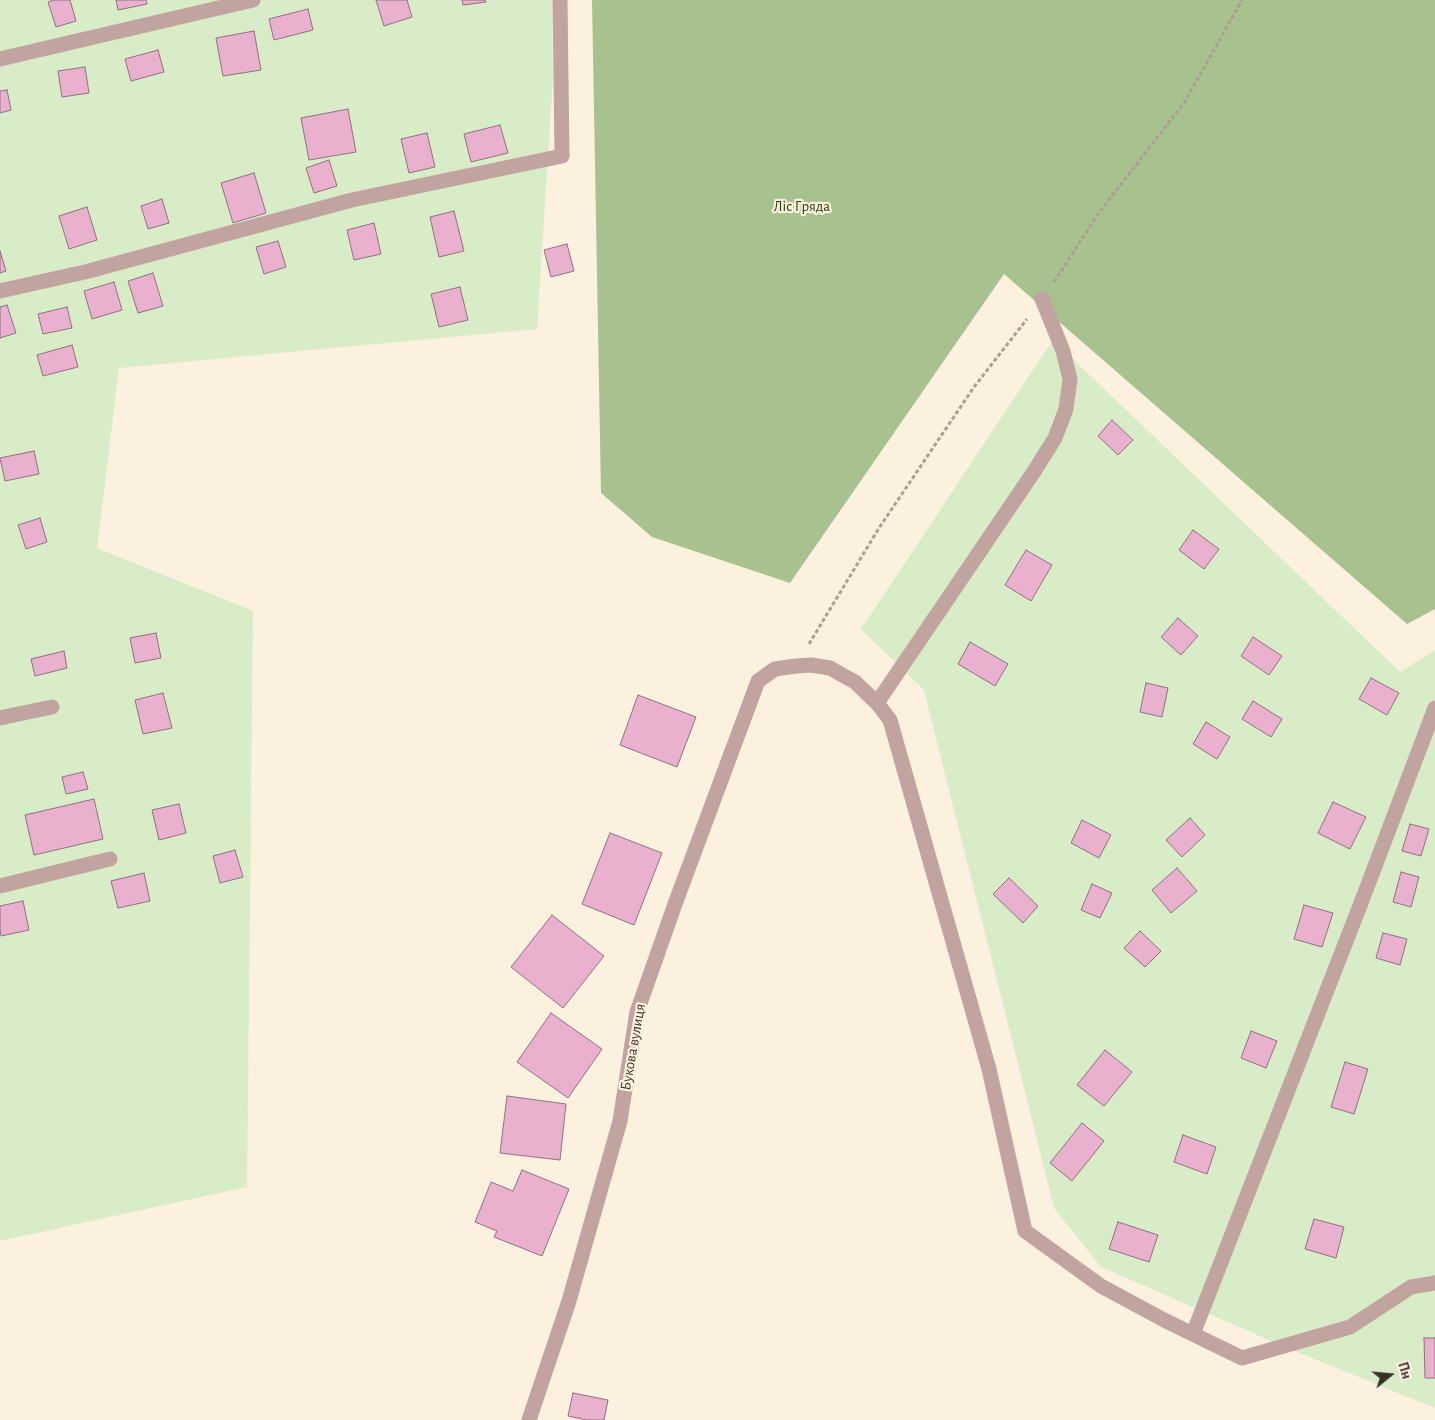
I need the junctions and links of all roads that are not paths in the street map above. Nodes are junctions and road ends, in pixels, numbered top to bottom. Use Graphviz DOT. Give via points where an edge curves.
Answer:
graph roads {
  1 [pos="253,0"];
  2 [pos="560,0"];
  3 [pos="0,59"];
  4 [pos="0,291"];
  5 [pos="1042,299"];
  6 [pos="877,702"];
  7 [pos="52,707"];
  8 [pos="1435,708"];
  9 [pos="0,718"];
  10 [pos="110,859"];
  11 [pos="0,886"];
  12 [pos="1435,1283"];
  13 [pos="1193,1334"];
  14 [pos="529,1420"];
  1 -- 3 [label="street"];
  2 -- 4 [label="street" via="562,156 352,200 85,272"];
  5 -- 6 [label="street" via="1063,351 1070,379 1066,409 1055,438"];
  6 -- 13 [label="street" via="890,720 897,741 989,1069 1025,1231 1101,1286"];
  6 -- 14 [label="street, Букова вулиця" via="855,682 830,668 811,665 775,669 758,681 637,1012 620,1121 569,1301"];
  7 -- 9 [label="street"];
  8 -- 13 [label="street"];
  10 -- 11 [label="street"];
  12 -- 13 [label="street" via="1411,1287 1350,1328 1242,1358"];
}
